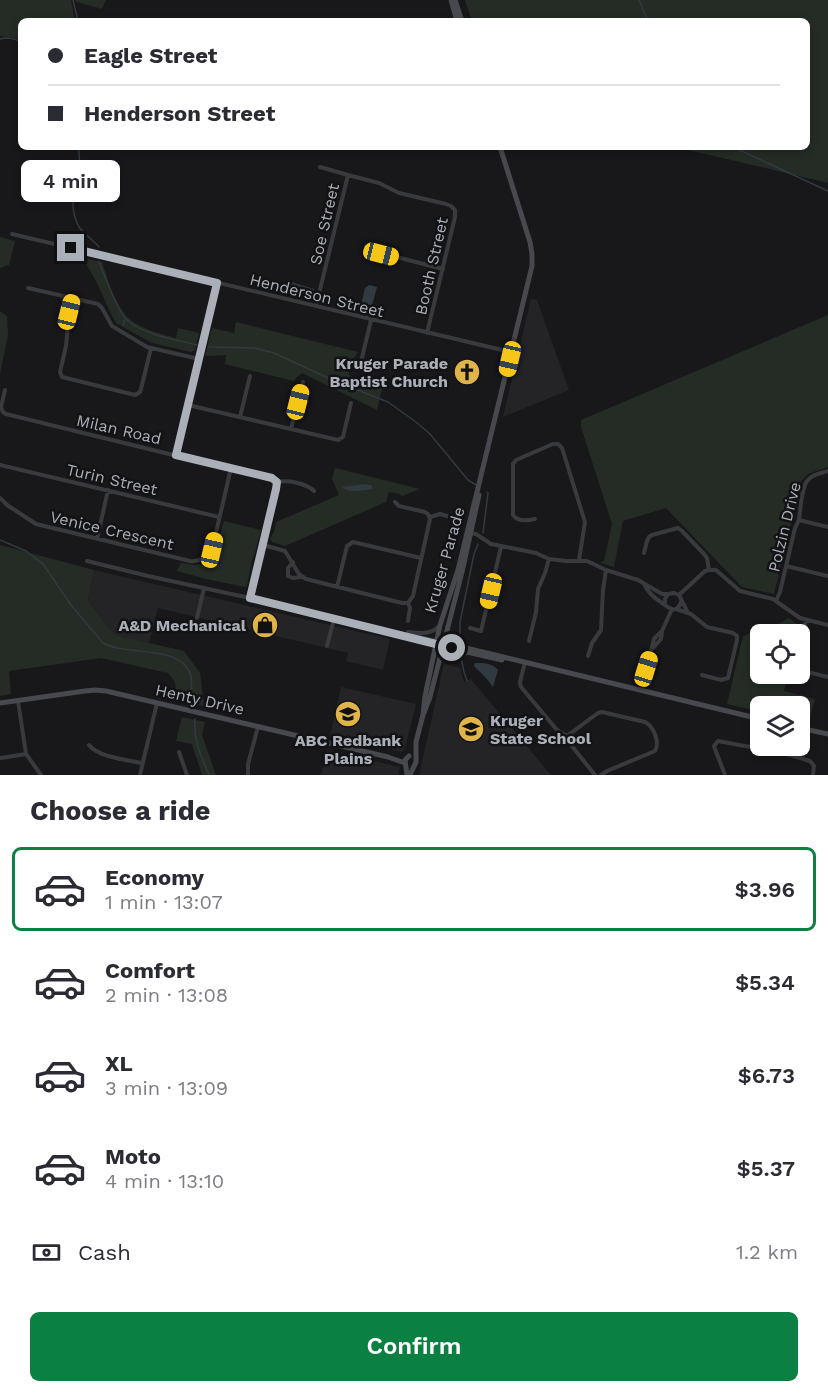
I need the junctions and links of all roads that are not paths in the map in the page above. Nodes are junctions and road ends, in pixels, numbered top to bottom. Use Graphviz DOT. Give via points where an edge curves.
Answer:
graph roads {
  1 [pos="453,0"];
  2 [pos="456,18"];
  3 [pos="461,18"];
  4 [pos="501,150"];
  5 [pos="320,167"];
  6 [pos="348,175"];
  7 [pos="12,234"];
  8 [pos="381,254"];
  9 [pos="443,269"];
  10 [pos="217,283"];
  11 [pos="28,288"];
  12 [pos="73,298"];
  13 [pos="316,306"];
  14 [pos="371,320"];
  15 [pos="428,333"];
  16 [pos="151,348"];
  17 [pos="511,353"];
  18 [pos="519,354"];
  19 [pos="199,359"];
  20 [pos="356,369"];
  21 [pos="250,376"];
  22 [pos="303,382"];
  23 [pos="5,390"];
  24 [pos="351,403"];
  25 [pos="188,405"];
  26 [pos="1,414"];
  27 [pos="240,417"];
  28 [pos="291,429"];
  29 [pos="176,455"];
  30 [pos="0,465"];
  31 [pos="231,468"];
  32 [pos="828,471"];
  33 [pos="277,482"];
  34 [pos="108,490"];
  35 [pos="314,491"];
  36 [pos="0,498"];
  37 [pos="395,501"];
  38 [pos="219,517"];
  39 [pos="430,517"];
  40 [pos="454,518"];
  41 [pos="535,519"];
  42 [pos="799,520"];
  43 [pos="828,527"];
  44 [pos="469,535"];
  45 [pos="97,538"];
  46 [pos="263,545"];
  47 [pos="501,546"];
  48 [pos="644,552"];
  49 [pos="421,558"];
  50 [pos="549,559"];
  51 [pos="579,560"];
  52 [pos="87,561"];
  53 [pos="293,562"];
  54 [pos="786,566"];
  55 [pos="606,570"];
  56 [pos="709,570"];
  57 [pos="828,576"];
  58 [pos="302,577"];
  59 [pos="644,584"];
  60 [pos="337,587"];
  61 [pos="204,588"];
  62 [pos="668,594"];
  63 [pos="679,595"];
  64 [pos="250,598"];
  65 [pos="776,601"];
  66 [pos="681,602"];
  67 [pos="408,603"];
  68 [pos="665,605"];
  69 [pos="674,609"];
  70 [pos="687,611"];
  71 [pos="197,618"];
  72 [pos="334,619"];
  73 [pos="806,620"];
  74 [pos="408,621"];
  75 [pos="805,624"];
  76 [pos="440,625"];
  77 [pos="828,625"];
  78 [pos="366,627"];
  79 [pos="470,628"];
  80 [pos="399,632"];
  81 [pos="530,641"];
  82 [pos="440,644"];
  83 [pos="327,646"];
  84 [pos="471,653"];
  85 [pos="588,656"];
  86 [pos="440,658"];
  87 [pos="524,664"];
  88 [pos="646,669"];
  89 [pos="810,672"];
  90 [pos="702,675"];
  91 [pos="828,677"];
  92 [pos="18,701"];
  93 [pos="158,702"];
  94 [pos="0,703"];
  95 [pos="423,715"];
  96 [pos="750,716"];
  97 [pos="258,726"];
  98 [pos="810,730"];
  99 [pos="828,734"];
  100 [pos="567,736"];
  101 [pos="89,745"];
  102 [pos="179,752"];
  103 [pos="26,754"];
  104 [pos="1,758"];
  105 [pos="409,761"];
  106 [pos="142,763"];
  107 [pos="41,775"];
  108 [pos="140,775"];
  109 [pos="187,775"];
  110 [pos="248,775"];
  111 [pos="408,775"];
  112 [pos="595,775"];
  113 [pos="601,775"];
  114 [pos="724,775"];
  115 [pos="813,775"];
  1 -- 2 [label="street"];
  1 -- 3 [label="street"];
  4 -- 17 [label="street, Kruger Parade" via="532,254"];
  5 -- 6 [label="street, Soe Street"];
  6 -- 9 [label="street, Booth Street" via="453,208 455,217"];
  6 -- 13 [label="street, Soe Street"];
  7 -- 10 [label="street, Henderson Street"];
  8 -- 9 [label="street"];
  9 -- 15 [label="street, Booth Street"];
  10 -- 13 [label="street, Henderson Street"];
  10 -- 19 [label="street"];
  11 -- 12 [label="street"];
  12 -- 16 [label="street" via="98,304 112,326"];
  12 -- 16 [label="street" via="62,377 135,395 141,388"];
  13 -- 14 [label="street, Henderson Street"];
  14 -- 15 [label="street, Henderson Street"];
  14 -- 20 [label="street"];
  15 -- 17 [label="street, Henderson Street"];
  16 -- 19 [label="street"];
  17 -- 18 [label="street, Henderson Street"];
  17 -- 44 [label="street, Kruger Parade"];
  19 -- 25 [label="street"];
  21 -- 27 [label="street"];
  22 -- 28 [label="street"];
  23 -- 26 [label="street, Milan Road"];
  24 -- 28 [label="street" via="340,440"];
  25 -- 27 [label="street"];
  25 -- 29 [label="street"];
  26 -- 29 [label="street, Milan Road"];
  27 -- 28 [label="street"];
  29 -- 31 [label="street, Milan Road"];
  30 -- 34 [label="street, Turin Street"];
  31 -- 33 [label="street, Milan Road"];
  31 -- 38 [label="street, Venice Crescent"];
  32 -- 42 [label="street, Polzin Drive" via="807,480"];
  33 -- 35 [label="street, Milan Road"];
  33 -- 46 [label="street"];
  34 -- 38 [label="street, Turin Street"];
  34 -- 45 [label="street"];
  36 -- 45 [label="street, Venice Crescent" via="33,523"];
  37 -- 39 [label="street"];
  38 -- 45 [label="street, Venice Crescent" via="211,553 196,561"];
  39 -- 40 [label="street" via="440,514"];
  39 -- 49 [label="street"];
  41 -- 51 [label="street" via="520,520 513,515 513,464 558,444 585,522"];
  42 -- 43 [label="street"];
  42 -- 54 [label="street, Polzin Drive"];
  44 -- 47 [label="street" via="476,534"];
  44 -- 76 [label="street, Kruger Parade"];
  44 -- 82 [label="street, Kruger Parade"];
  46 -- 53 [label="street" via="285,551"];
  46 -- 64 [label="street"];
  47 -- 50 [label="street"];
  47 -- 79 [label="street" via="481,631"];
  48 -- 56 [label="street" via="649,537 678,528 707,558"];
  49 -- 60 [label="street" via="353,542 347,546"];
  49 -- 67 [label="street"];
  50 -- 51 [label="street"];
  50 -- 81 [label="street" via="538,589"];
  51 -- 55 [label="street"];
  52 -- 61 [label="street"];
  53 -- 58 [label="street"];
  53 -- 58 [label="street" via="288,576"];
  54 -- 57 [label="street"];
  54 -- 65 [label="street, Polzin Drive"];
  55 -- 59 [label="street"];
  55 -- 85 [label="street" via="601,630"];
  56 -- 63 [label="street"];
  56 -- 65 [label="street" via="720,572 740,591"];
  58 -- 60 [label="street"];
  59 -- 62 [label="street"];
  59 -- 68 [label="street"];
  60 -- 67 [label="street"];
  61 -- 64 [label="street"];
  61 -- 71 [label="street"];
  62 -- 63 [label="street"];
  62 -- 68 [label="street"];
  63 -- 66 [label="street"];
  64 -- 72 [label="street"];
  65 -- 73 [label="street"];
  66 -- 69 [label="street"];
  66 -- 70 [label="street"];
  67 -- 74 [label="street"];
  68 -- 69 [label="street"];
  69 -- 70 [label="street"];
  69 -- 88 [label="street" via="654,639"];
  70 -- 90 [label="street" via="707,627 733,633 737,638 728,678"];
  72 -- 78 [label="street"];
  72 -- 83 [label="street"];
  73 -- 75 [label="street"];
  73 -- 77 [label="street"];
  76 -- 80 [label="street" via="431,632"];
  76 -- 82 [label="street, Kruger Parade"];
  78 -- 80 [label="street"];
  78 -- 82 [label="street"];
  80 -- 82 [label="street"];
  82 -- 84 [label="street"];
  82 -- 86 [label="street, Kruger Parade"];
  82 -- 87 [label="street"];
  82 -- 95 [label="street, Kruger Parade"];
  84 -- 86 [label="street"];
  84 -- 87 [label="street"];
  86 -- 95 [label="street, Kruger Parade"];
  87 -- 96 [label="street"];
  87 -- 100 [label="street" via="521,687 557,730"];
  89 -- 91 [label="street"];
  92 -- 93 [label="street, Henty Drive" via="95,690"];
  92 -- 94 [label="street, Henty Drive"];
  92 -- 103 [label="street"];
  93 -- 97 [label="street, Henty Drive"];
  93 -- 106 [label="street"];
  95 -- 105 [label="street, Kruger Parade"];
  97 -- 105 [label="street, Henty Drive"];
  97 -- 110 [label="street"];
  98 -- 99 [label="street"];
  100 -- 112 [label="street"];
  100 -- 113 [label="street" via="602,712 650,724 657,742 655,751"];
  101 -- 106 [label="street" via="99,753"];
  102 -- 109 [label="street"];
  103 -- 104 [label="street"];
  103 -- 107 [label="street"];
  105 -- 111 [label="street"];
  106 -- 108 [label="street"];
  114 -- 115 [label="street" via="714,746 718,741 810,761"];
}
